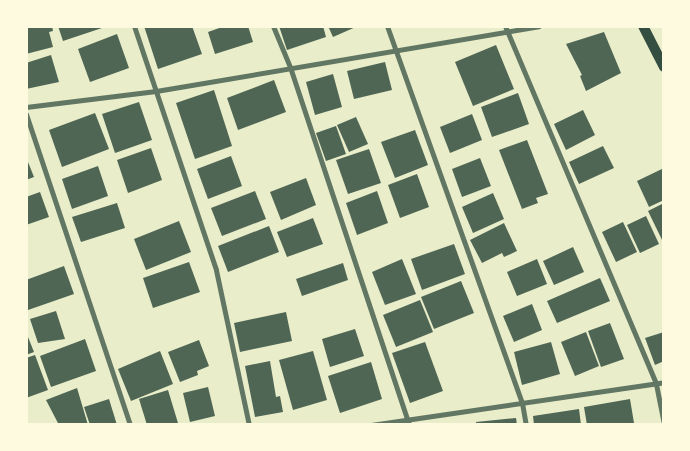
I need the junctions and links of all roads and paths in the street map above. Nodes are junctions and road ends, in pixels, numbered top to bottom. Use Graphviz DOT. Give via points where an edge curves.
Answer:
graph roads {
  1 [pos="134,26"];
  2 [pos="273,26"];
  3 [pos="387,26"];
  4 [pos="539,26"];
  5 [pos="643,26"];
  6 [pos="506,29"];
  7 [pos="397,50"];
  8 [pos="290,67"];
  9 [pos="664,67"];
  10 [pos="156,91"];
  11 [pos="26,107"];
  12 [pos="26,114"];
  13 [pos="664,382"];
  14 [pos="656,384"];
  15 [pos="522,403"];
  16 [pos="408,422"];
  17 [pos="664,424"];
  18 [pos="130,425"];
  19 [pos="249,425"];
  20 [pos="371,425"];
  21 [pos="526,425"];
  1 -- 10 [label="street"];
  2 -- 8 [label="street"];
  3 -- 7 [label="street"];
  4 -- 6 [label="street"];
  5 -- 9 [label="main road"];
  6 -- 7 [label="street"];
  6 -- 14 [label="street"];
  7 -- 8 [label="street"];
  7 -- 15 [label="street"];
  8 -- 10 [label="street"];
  8 -- 16 [label="street"];
  10 -- 11 [label="street"];
  10 -- 19 [label="street" via="216,270"];
  12 -- 18 [label="street"];
  13 -- 14 [label="street"];
  14 -- 15 [label="street"];
  14 -- 17 [label="street"];
  15 -- 16 [label="street"];
  15 -- 21 [label="street"];
  16 -- 20 [label="street"];
}
